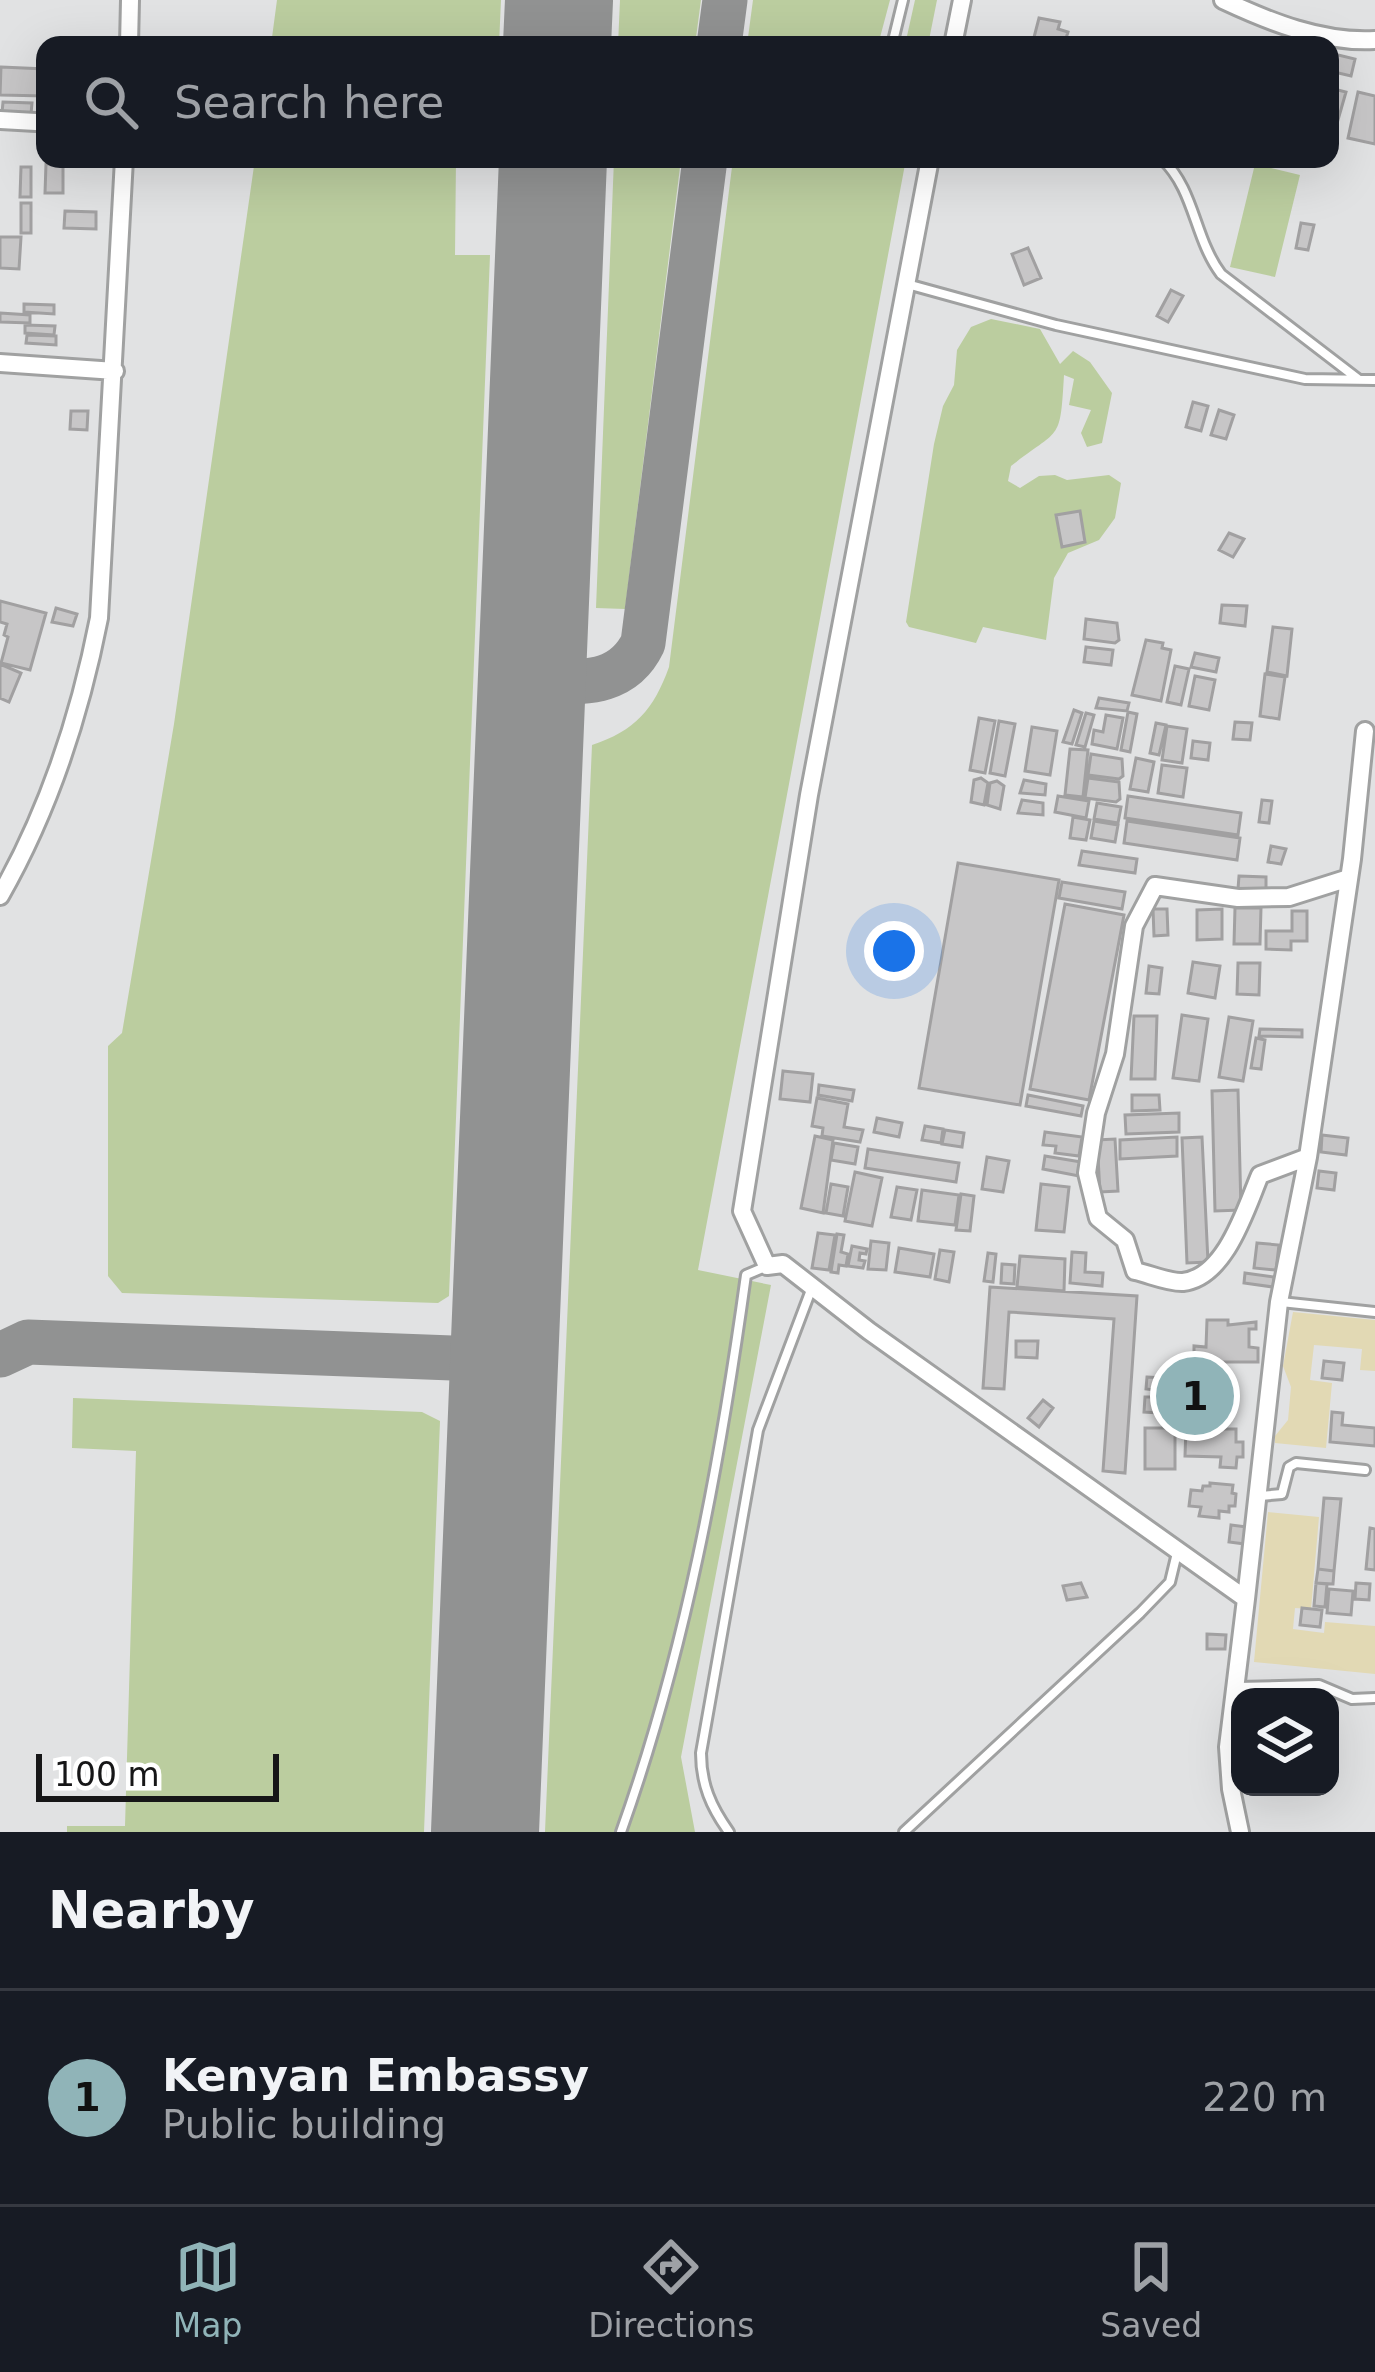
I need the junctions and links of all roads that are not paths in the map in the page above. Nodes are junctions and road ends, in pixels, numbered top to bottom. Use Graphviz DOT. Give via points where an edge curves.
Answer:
graph roads {
  1 [pos="130,0"];
  2 [pos="903,0"];
  3 [pos="962,0"];
  4 [pos="1223,0"];
  5 [pos="128,36"];
  6 [pos="894,36"];
  7 [pos="955,36"];
  8 [pos="1332,36"];
  9 [pos="1339,37"];
  10 [pos="1375,40"];
  11 [pos="0,120"];
  12 [pos="36,122"];
  13 [pos="124,168"];
  14 [pos="928,168"];
  15 [pos="1172,168"];
  16 [pos="906,284"];
  17 [pos="0,363"];
  18 [pos="115,371"];
  19 [pos="1359,380"];
  20 [pos="1375,380"];
  21 [pos="1365,731"];
  22 [pos="1349,878"];
  23 [pos="0,896"];
  24 [pos="1308,1157"];
  25 [pos="767,1266"];
  26 [pos="812,1288"];
  27 [pos="1280,1302"];
  28 [pos="1375,1312"];
  29 [pos="1365,1470"];
  30 [pos="1258,1496"];
  31 [pos="1177,1553"];
  32 [pos="1246,1599"];
  33 [pos="1238,1687"];
  34 [pos="1375,1698"];
  35 [pos="621,1832"];
  36 [pos="728,1832"];
  37 [pos="904,1832"];
  38 [pos="1240,1832"];
  1 -- 5 [label="street"];
  2 -- 6 [label="lane"];
  3 -- 7 [label="street"];
  4 -- 8 [label="street" via="1273,23"];
  9 -- 10 [label="street"];
  11 -- 12 [label="street"];
  13 -- 18 [label="street"];
  14 -- 16 [label="street"];
  15 -- 19 [label="lane" via="1220,274"];
  16 -- 19 [label="lane" via="1305,380"];
  16 -- 25 [label="street" via="809,794 742,1211"];
  17 -- 18 [label="street"];
  18 -- 23 [label="street" via="106,556 88,679 48,795"];
  19 -- 20 [label="lane"];
  21 -- 22 [label="street"];
  22 -- 24 [label="street"];
  22 -- 24 [label="street" via="1289,897 1155,886 1134,926 1087,1173 1098,1218 1125,1240 1135,1271 1184,1282 1215,1265 1260,1174"];
  24 -- 27 [label="street"];
  25 -- 26 [label="street" via="783,1264"];
  25 -- 35 [label="lane" via="746,1276 701,1541 652,1744"];
  26 -- 31 [label="street"];
  26 -- 36 [label="lane" via="758,1430 701,1753 701,1779"];
  27 -- 28 [label="lane"];
  27 -- 30 [label="street"];
  29 -- 30 [label="lane" via="1296,1463 1282,1494"];
  30 -- 32 [label="street"];
  31 -- 32 [label="street"];
  31 -- 37 [label="lane" via="1170,1582 1140,1613"];
  32 -- 33 [label="street"];
  33 -- 34 [label="lane" via="1318,1685 1352,1699"];
  33 -- 38 [label="street" via="1228,1747"];
}
